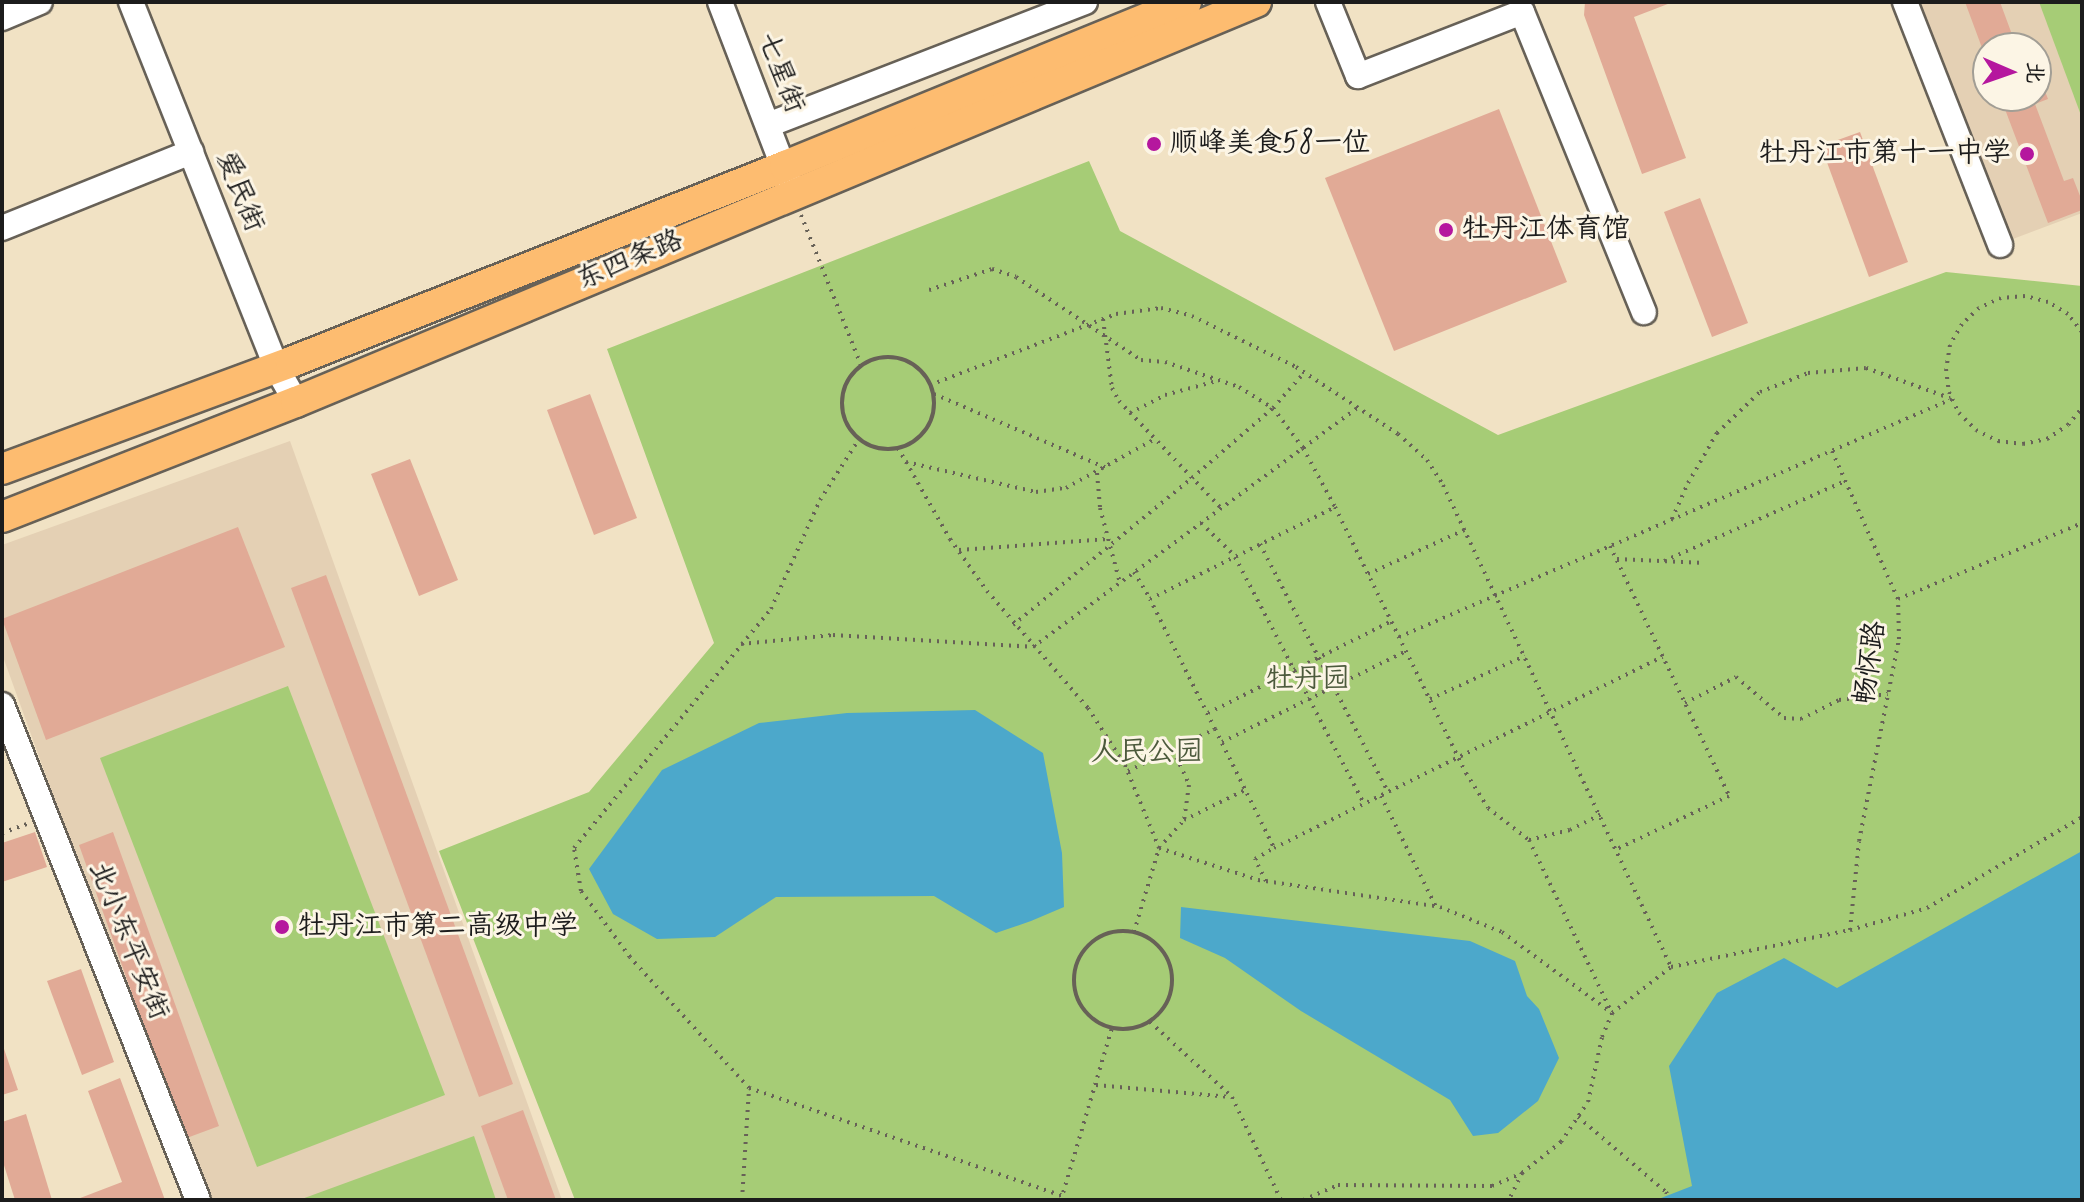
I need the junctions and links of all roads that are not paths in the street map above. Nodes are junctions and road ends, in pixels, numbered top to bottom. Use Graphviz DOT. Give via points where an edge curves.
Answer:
graph roads {
  1 [pos="40,2"];
  2 [pos="131,2"];
  3 [pos="720,2"];
  4 [pos="1085,2"];
  5 [pos="1186,2"];
  6 [pos="1256,2"];
  7 [pos="1905,2"];
  8 [pos="1336,4"];
  9 [pos="2,18"];
  10 [pos="768,125"];
  11 [pos="191,152"];
  12 [pos="788,179"];
  13 [pos="2,228"];
  14 [pos="2000,245"];
  15 [pos="1644,312"];
  16 [pos="276,367"];
  17 [pos="296,402"];
  18 [pos="2,469"];
  19 [pos="2,517"];
  20 [pos="2,705"];
  21 [pos="198,1200"];
  1 -- 9 [label="street"];
  2 -- 11 [label="street, 爱民街"];
  3 -- 10 [label="street, 七星街"];
  4 -- 10 [label="street"];
  5 -- 12 [label="main road"];
  6 -- 12 [label="main road, 东四条路"];
  7 -- 14 [label="street"];
  8 -- 15 [label="street" via="1358,76 1522,12"];
  10 -- 12 [label="street, 七星街"];
  11 -- 13 [label="street"];
  11 -- 16 [label="street, 爱民街"];
  12 -- 16 [label="main road"];
  12 -- 17 [label="main road, 东四条路"];
  16 -- 17 [label="street, 爱民街"];
  16 -- 18 [label="main road"];
  17 -- 19 [label="main road, 东四条路"];
  20 -- 21 [label="street, 北小东平安街"];
}
